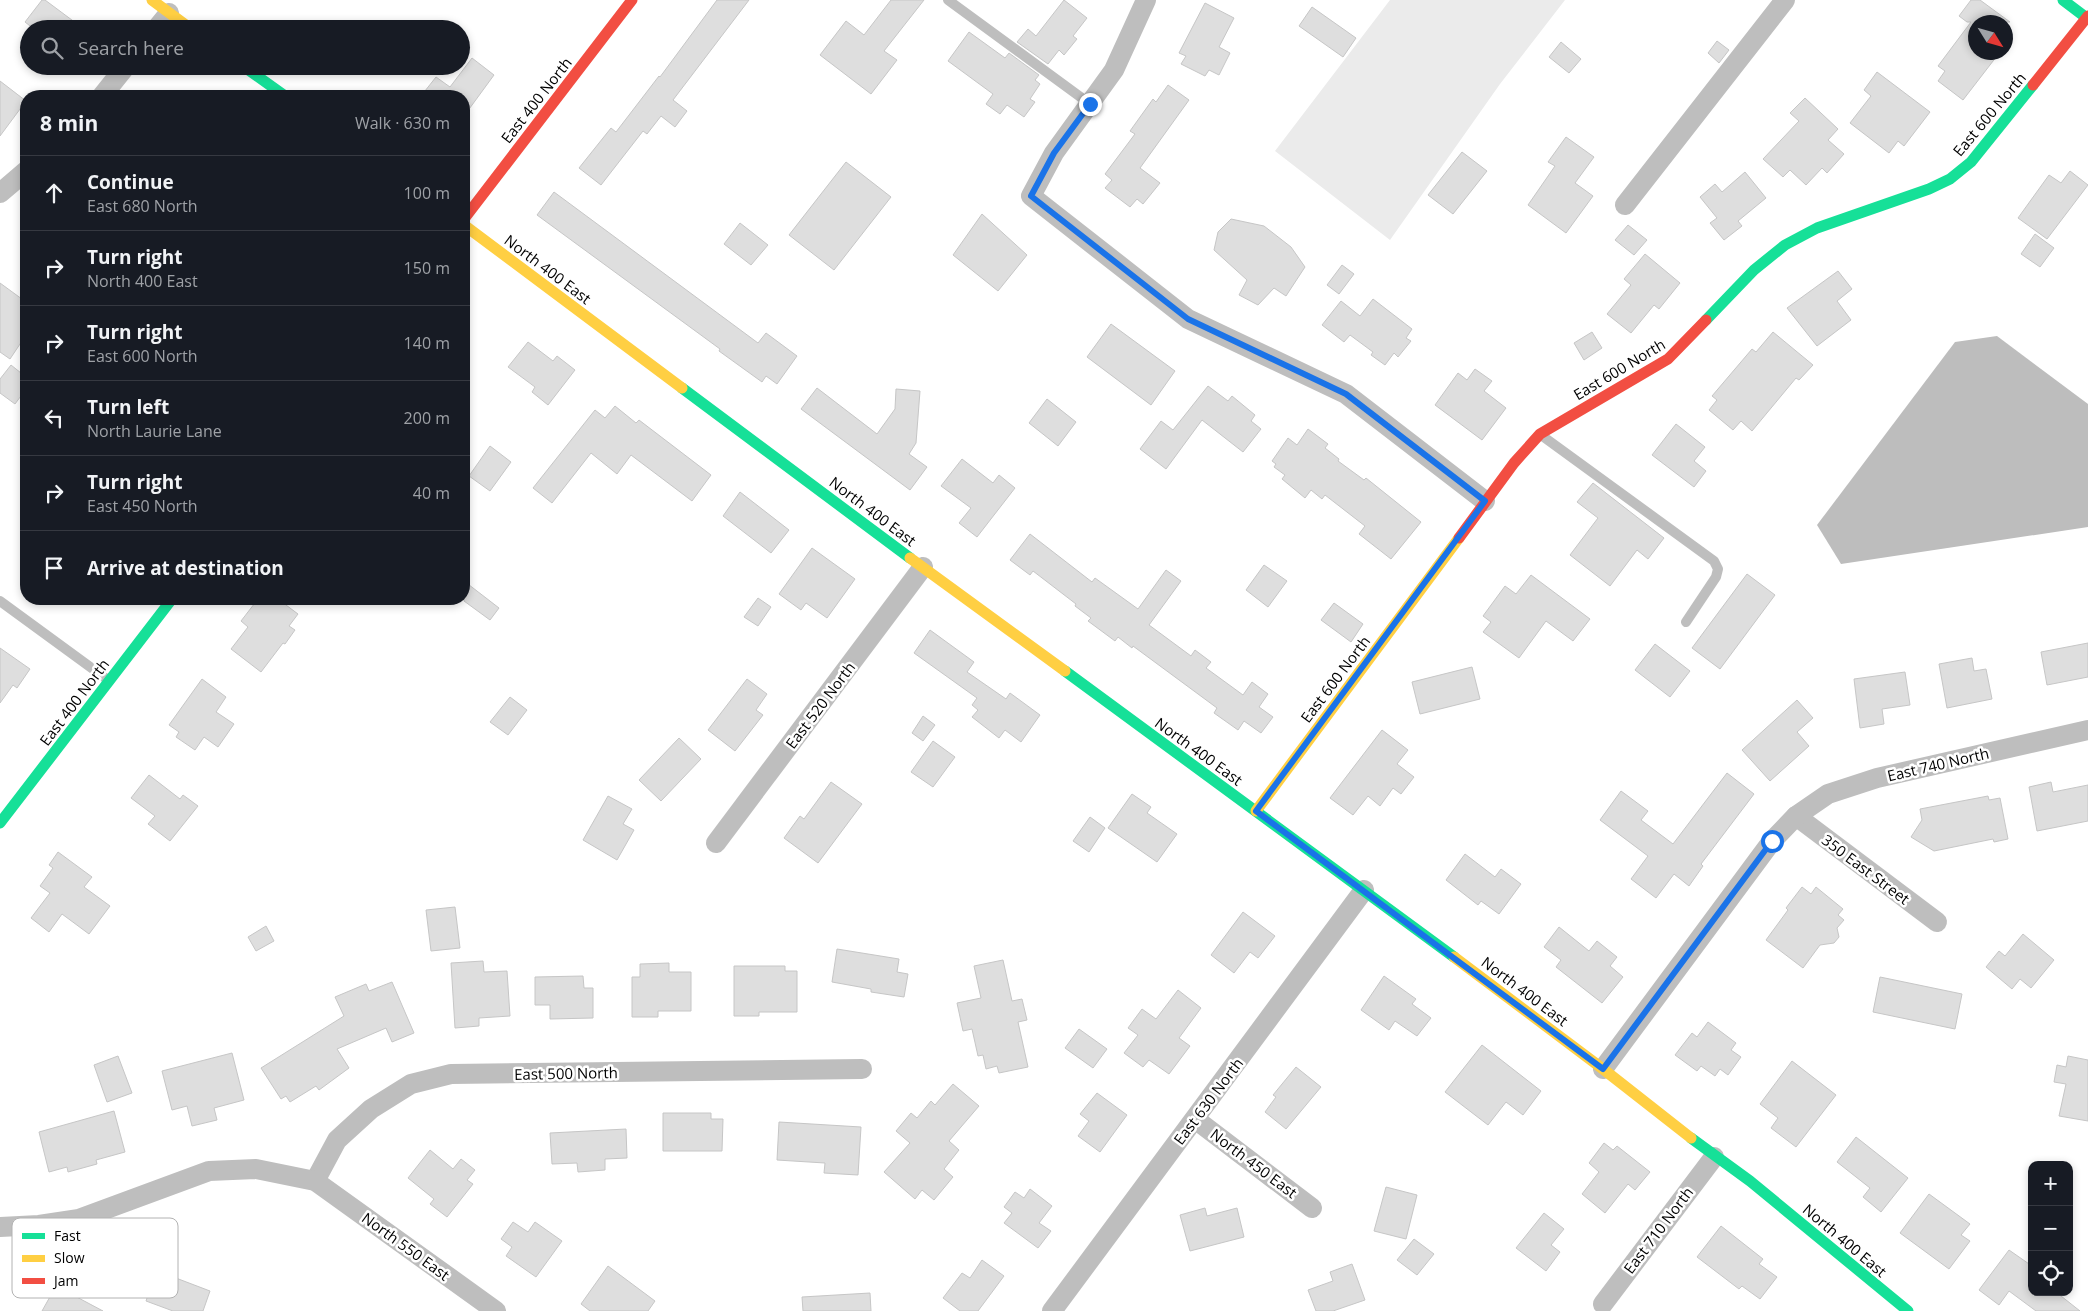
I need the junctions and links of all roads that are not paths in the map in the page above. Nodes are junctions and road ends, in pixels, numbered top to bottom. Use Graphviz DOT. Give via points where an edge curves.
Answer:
graph roads {
  1 [pos="152,0"];
  2 [pos="632,0"];
  3 [pos="948,0"];
  4 [pos="1146,0"];
  5 [pos="1785,0"];
  6 [pos="2063,0"];
  7 [pos="169,13"];
  8 [pos="2088,17"];
  9 [pos="163,20"];
  10 [pos="179,20"];
  11 [pos="119,75"];
  12 [pos="256,75"];
  13 [pos="107,90"];
  14 [pos="277,90"];
  15 [pos="1090,104"];
  16 [pos="20,176"];
  17 [pos="0,193"];
  18 [pos="1625,205"];
  19 [pos="470,211"];
  20 [pos="470,229"];
  21 [pos="1540,434"];
  22 [pos="1485,501"];
  23 [pos="923,567"];
  24 [pos="0,601"];
  25 [pos="167,605"];
  26 [pos="1686,622"];
  27 [pos="109,681"];
  28 [pos="2088,730"];
  29 [pos="1256,811"];
  30 [pos="1796,816"];
  31 [pos="0,823"];
  32 [pos="716,842"];
  33 [pos="1364,890"];
  34 [pos="1937,922"];
  35 [pos="862,1069"];
  36 [pos="1603,1069"];
  37 [pos="1195,1119"];
  38 [pos="1714,1156"];
  39 [pos="315,1181"];
  40 [pos="1312,1208"];
  41 [pos="82,1218"];
  42 [pos="1603,1304"];
  43 [pos="496,1311"];
  44 [pos="1052,1311"];
  45 [pos="1908,1311"];
  1 -- 7 [label="street"];
  2 -- 19 [label="street, East 400 North"];
  3 -- 15 [label="lane"];
  4 -- 15 [label="street" via="1114,70"];
  5 -- 18 [label="street"];
  6 -- 8 [label="street"];
  7 -- 9 [label="street"];
  7 -- 10 [label="street"];
  8 -- 21 [label="street, East 600 North" via="1971,162 1950,179 1816,228 1785,245 1754,270 1668,360"];
  11 -- 13 [label="street"];
  12 -- 14 [label="street"];
  15 -- 22 [label="street" via="1054,153 1031,196 1188,319 1346,394"];
  16 -- 17 [label="street"];
  20 -- 23 [label="street, North 400 East"];
  21 -- 22 [label="street, East 600 North"];
  21 -- 26 [label="lane" via="1714,561 1718,569 1716,577"];
  22 -- 29 [label="street, East 600 North"];
  23 -- 29 [label="street, North 400 East"];
  23 -- 32 [label="street, East 520 North"];
  24 -- 27 [label="lane"];
  25 -- 27 [label="street, East 400 North"];
  27 -- 31 [label="street, East 400 North"];
  28 -- 30 [label="street, East 740 North" via="1877,778 1828,794"];
  29 -- 33 [label="street, North 400 East"];
  30 -- 34 [label="street, 350 East Street"];
  30 -- 36 [label="street, East 740 North" via="1772,841"];
  33 -- 36 [label="street, North 400 East"];
  33 -- 37 [label="street, East 630 North"];
  35 -- 39 [label="street, East 500 North" via="451,1074 411,1084 371,1109 337,1140"];
  36 -- 38 [label="street, North 400 East"];
  37 -- 40 [label="street, North 450 East"];
  37 -- 44 [label="street, East 630 North"];
  38 -- 42 [label="street, East 710 North"];
  38 -- 45 [label="street, North 400 East" via="1758,1187"];
  39 -- 41 [label="street" via="256,1169 208,1171"];
  39 -- 43 [label="street, North 550 East"];
}
